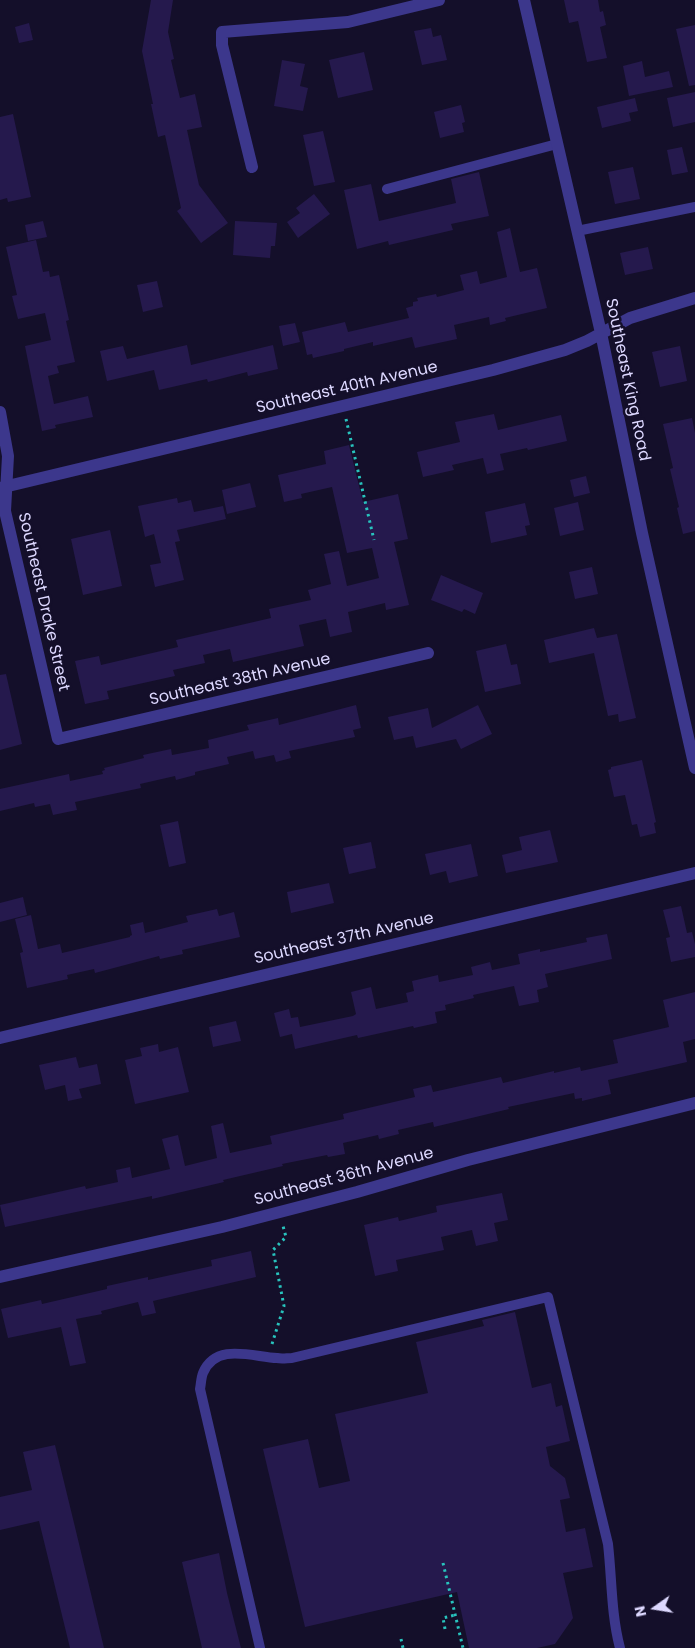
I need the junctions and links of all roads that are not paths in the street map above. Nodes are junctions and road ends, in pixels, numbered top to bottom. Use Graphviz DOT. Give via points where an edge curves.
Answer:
graph roads {
  1 [pos="439,0"];
  2 [pos="524,0"];
  3 [pos="557,144"];
  4 [pos="252,167"];
  5 [pos="387,188"];
  6 [pos="695,207"];
  7 [pos="577,231"];
  8 [pos="695,298"];
  9 [pos="601,333"];
  10 [pos="0,412"];
  11 [pos="3,487"];
  12 [pos="428,653"];
  13 [pos="58,739"];
  14 [pos="695,768"];
  15 [pos="695,873"];
  16 [pos="0,1038"];
  17 [pos="695,1103"];
  18 [pos="0,1277"];
  19 [pos="260,1648"];
  20 [pos="620,1648"];
  1 -- 4 [label="street" via="348,22 222,32 222,45"];
  2 -- 3 [label="street, Southeast King Road"];
  3 -- 5 [label="lane"];
  3 -- 7 [label="street, Southeast King Road"];
  6 -- 7 [label="lane"];
  7 -- 9 [label="street, Southeast King Road"];
  8 -- 9 [label="street, Southeast 40th Avenue" via="630,318"];
  9 -- 11 [label="street, Southeast 40th Avenue" via="565,350 493,370"];
  9 -- 14 [label="street, Southeast King Road"];
  10 -- 11 [label="street, Southeast Drake Street" via="8,456"];
  11 -- 13 [label="street, Southeast Drake Street" via="5,511"];
  12 -- 13 [label="street, Southeast 38th Avenue"];
  15 -- 16 [label="street, Southeast 37th Avenue"];
  17 -- 18 [label="street, Southeast 36th Avenue" via="468,1160 280,1212"];
  19 -- 20 [label="lane" via="200,1389 203,1373 214,1360 231,1353 292,1358 548,1296 608,1544 613,1615"];
}
